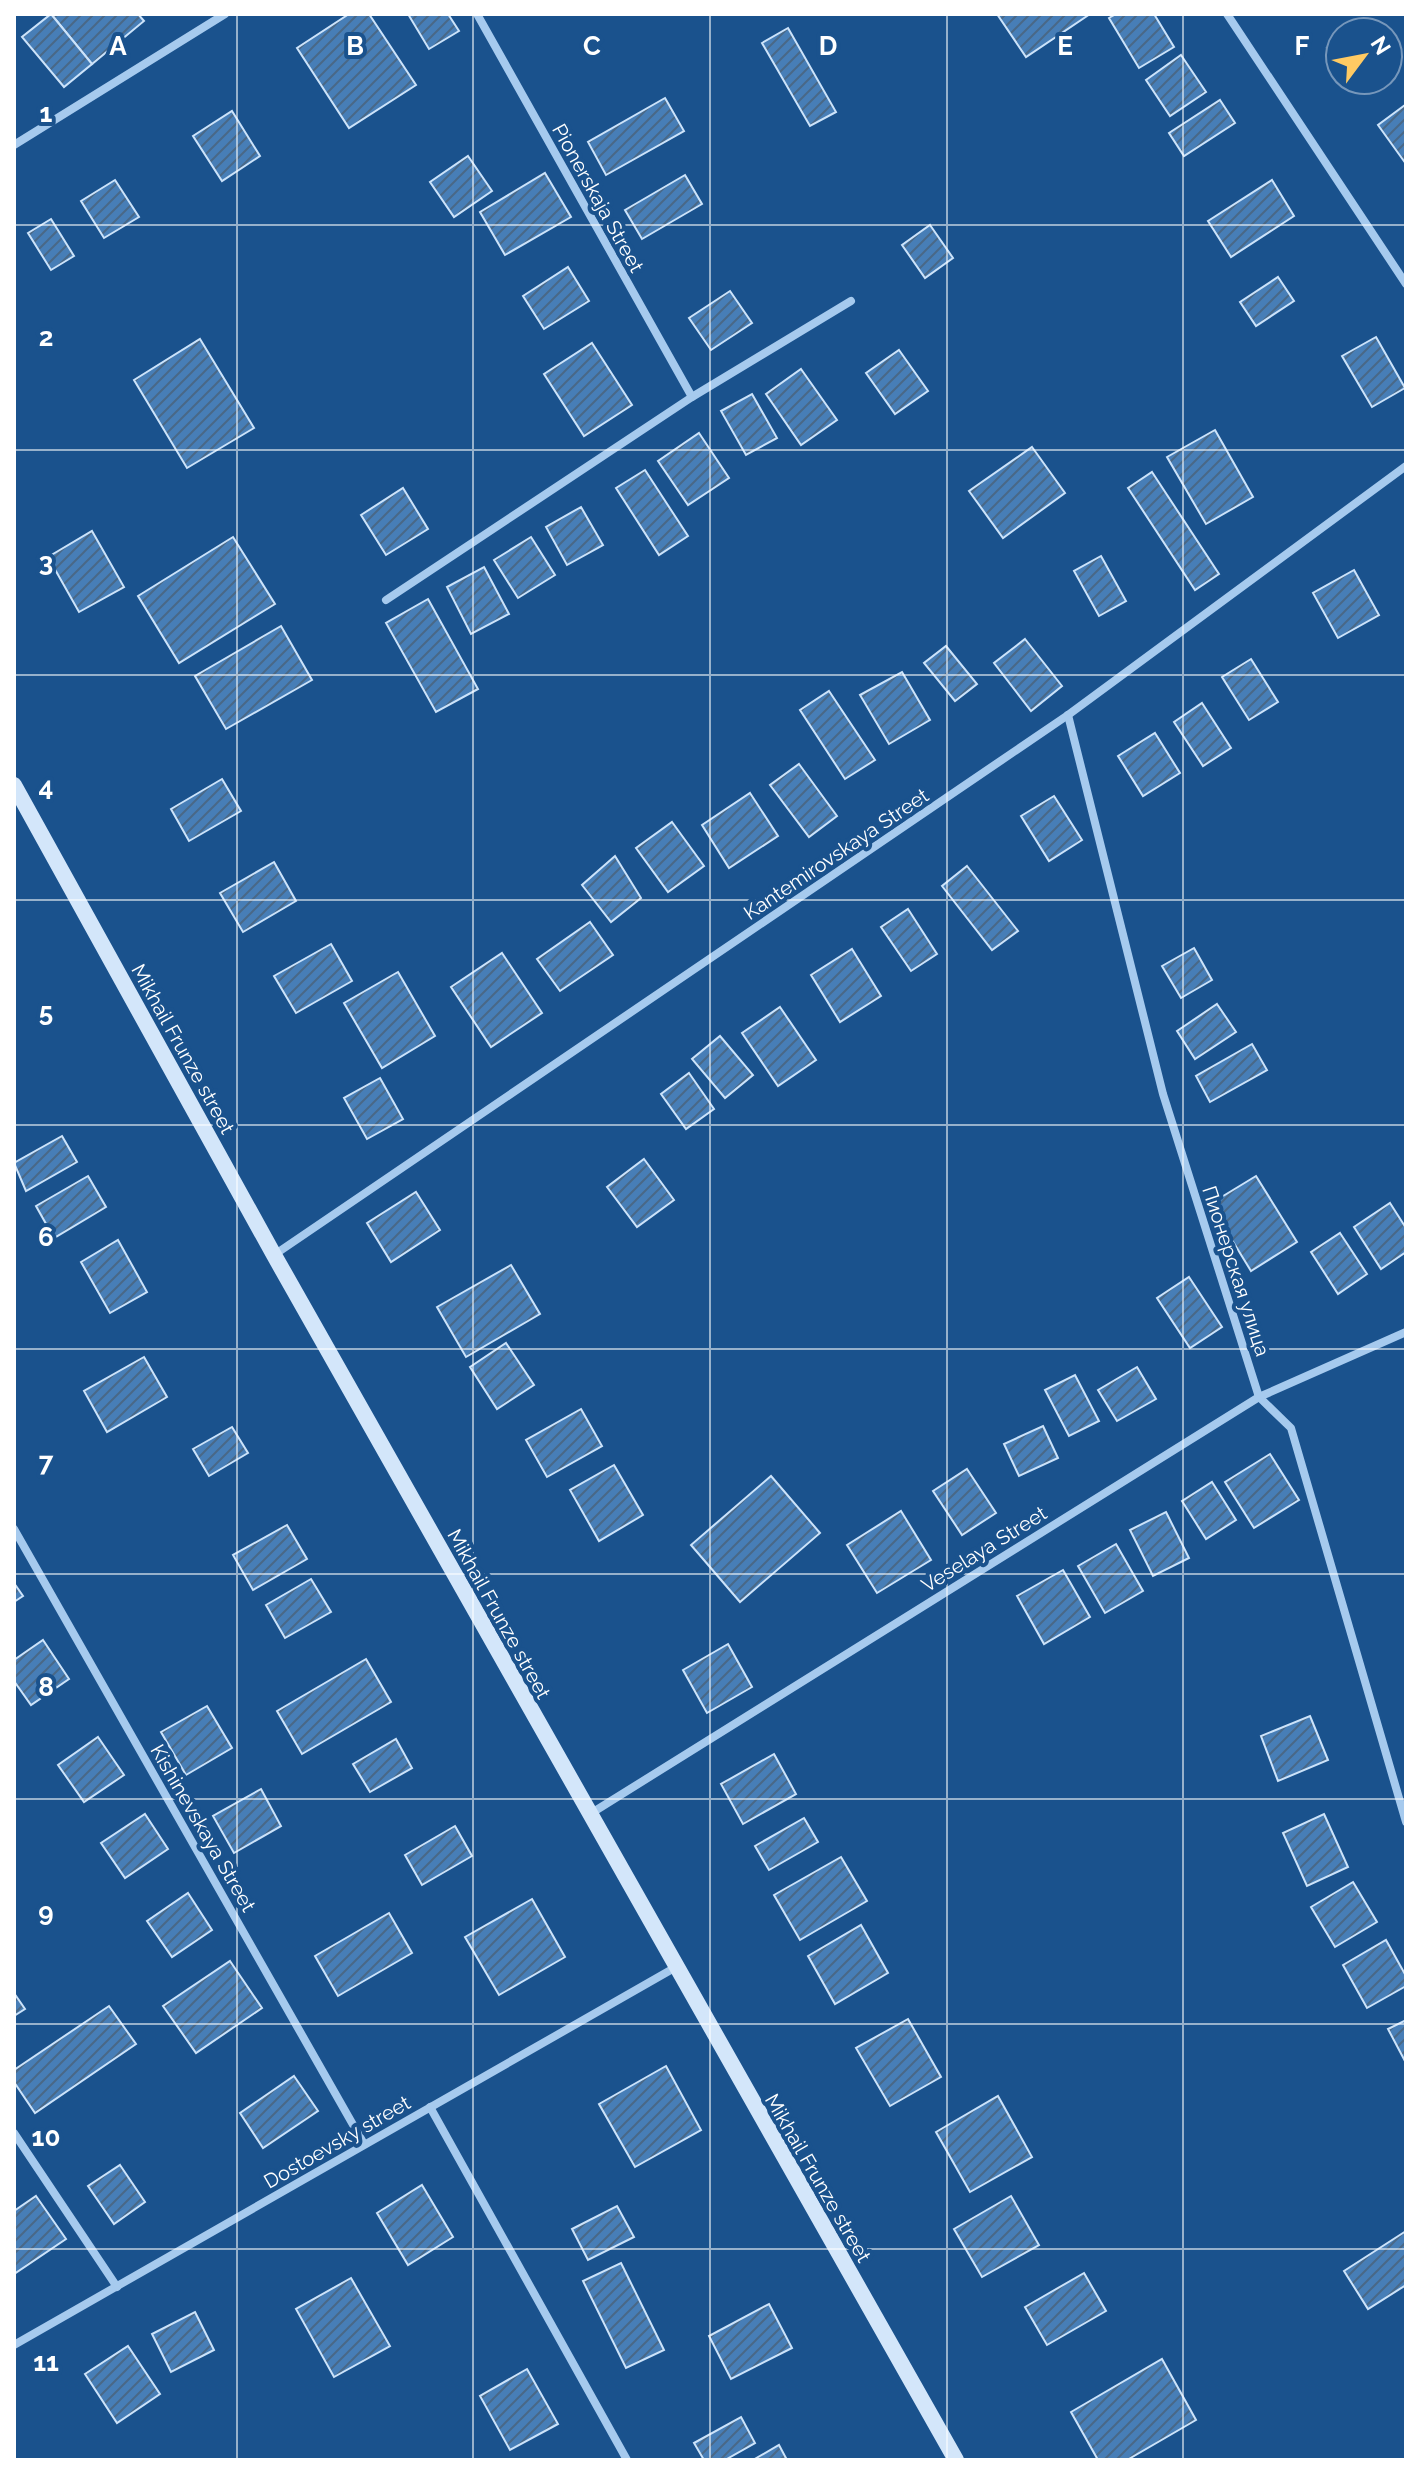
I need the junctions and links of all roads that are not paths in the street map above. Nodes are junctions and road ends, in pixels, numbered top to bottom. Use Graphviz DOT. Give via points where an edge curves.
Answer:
graph roads {
  1 [pos="225,14"];
  2 [pos="477,14"];
  3 [pos="1227,14"];
  4 [pos="14,145"];
  5 [pos="1406,284"];
  6 [pos="851,301"];
  7 [pos="692,397"];
  8 [pos="1406,466"];
  9 [pos="386,600"];
  10 [pos="1068,715"];
  11 [pos="14,785"];
  12 [pos="274,1255"];
  13 [pos="1406,1332"];
  14 [pos="1259,1397"];
  15 [pos="14,1529"];
  16 [pos="589,1815"];
  17 [pos="1406,1822"];
  18 [pos="676,1967"];
  19 [pos="430,2107"];
  20 [pos="14,2133"];
  21 [pos="364,2144"];
  22 [pos="117,2287"];
  23 [pos="14,2345"];
  24 [pos="627,2460"];
  25 [pos="956,2460"];
  1 -- 4 [label="street"];
  2 -- 7 [label="street, Pionerskaja Street"];
  3 -- 5 [label="street"];
  6 -- 7 [label="street"];
  7 -- 9 [label="street"];
  8 -- 10 [label="street, Kantemirovskaya Street"];
  10 -- 12 [label="street, Kantemirovskaya Street"];
  10 -- 14 [label="street, Пионерская улица" via="1163,1094"];
  11 -- 12 [label="main road, Mikhail Frunze street"];
  12 -- 16 [label="main road, Mikhail Frunze street"];
  13 -- 14 [label="street, Veselaya Street"];
  14 -- 16 [label="street, Veselaya Street"];
  14 -- 17 [label="street, Пионерская улица" via="1291,1428"];
  15 -- 21 [label="street, Kishinevskaya Street"];
  16 -- 18 [label="main road, Mikhail Frunze street"];
  18 -- 19 [label="street, Dostoevsky street"];
  18 -- 25 [label="main road, Mikhail Frunze street"];
  19 -- 21 [label="street, Dostoevsky street"];
  19 -- 24 [label="street"];
  20 -- 22 [label="street"];
  21 -- 22 [label="street, Dostoevsky street"];
  22 -- 23 [label="street, Dostoevsky street"];
}
